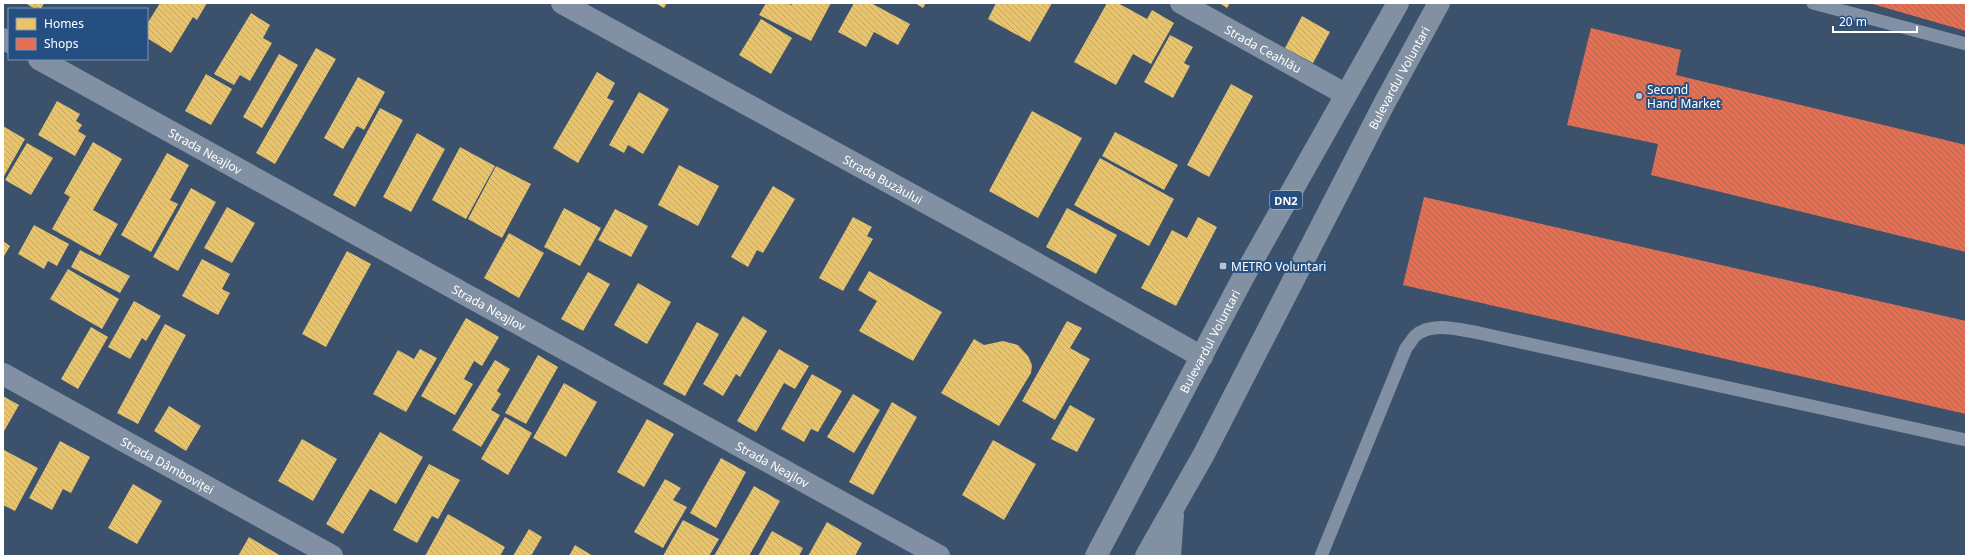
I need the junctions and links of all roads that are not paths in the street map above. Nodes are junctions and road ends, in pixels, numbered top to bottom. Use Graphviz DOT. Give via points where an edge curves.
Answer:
graph roads {
  1 [pos="562,3"];
  2 [pos="1181,3"];
  3 [pos="1398,3"];
  4 [pos="1439,3"];
  5 [pos="1813,3"];
  6 [pos="1966,44"];
  7 [pos="41,60"];
  8 [pos="1345,94"];
  9 [pos="1202,357"];
  10 [pos="3,374"];
  11 [pos="1966,440"];
  12 [pos="1173,510"];
  13 [pos="332,556"];
  14 [pos="939,556"];
  15 [pos="1096,556"];
  16 [pos="1146,556"];
  17 [pos="1170,556"];
  18 [pos="1321,556"];
  1 -- 9 [label="street, Strada Buzăului"];
  2 -- 8 [label="street, Strada Ceahlău"];
  3 -- 8 [label="highway, Bulevardul Voluntari / DN2"];
  4 -- 12 [label="highway, Bulevardul Voluntari"];
  5 -- 6 [label="lane"];
  7 -- 14 [label="street, Strada Neajlov"];
  8 -- 9 [label="highway, Bulevardul Voluntari / DN2"];
  9 -- 15 [label="highway, Bulevardul Voluntari / DN2"];
  10 -- 13 [label="street, Strada Dâmboviței"];
  11 -- 18 [label="lane" via="1494,336 1441,327 1416,336 1406,348"];
  12 -- 16 [label="highway, Bulevardul Voluntari"];
  12 -- 17 [label="highway"];
}
